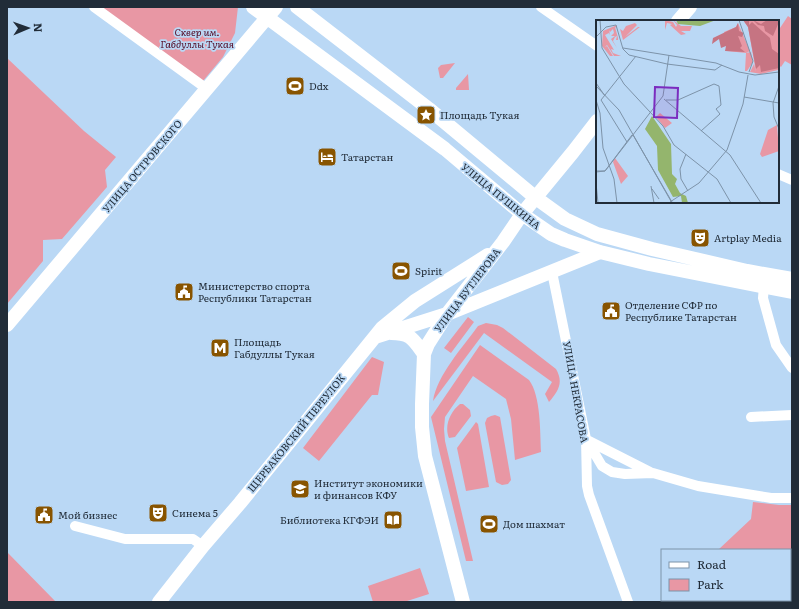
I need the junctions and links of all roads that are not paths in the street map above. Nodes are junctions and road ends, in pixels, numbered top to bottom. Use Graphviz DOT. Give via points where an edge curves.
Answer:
graph roads {
  1 [pos="94,7"];
  2 [pos="254,7"];
  3 [pos="296,7"];
  4 [pos="541,7"];
  5 [pos="690,7"];
  6 [pos="272,12"];
  7 [pos="679,20"];
  8 [pos="596,45"];
  9 [pos="207,89"];
  10 [pos="596,122"];
  11 [pos="779,174"];
  12 [pos="792,180"];
  13 [pos="536,198"];
  14 [pos="522,214"];
  15 [pos="499,248"];
  16 [pos="600,252"];
  17 [pos="552,272"];
  18 [pos="792,279"];
  19 [pos="764,286"];
  20 [pos="792,292"];
  21 [pos="447,314"];
  22 [pos="7,325"];
  23 [pos="379,335"];
  24 [pos="424,354"];
  25 [pos="792,368"];
  26 [pos="792,416"];
  27 [pos="751,417"];
  28 [pos="586,439"];
  29 [pos="653,473"];
  30 [pos="792,498"];
  31 [pos="75,526"];
  32 [pos="203,546"];
  33 [pos="159,602"];
  34 [pos="463,602"];
  35 [pos="628,602"];
  1 -- 9 [label="street"];
  2 -- 6 [label="main road, УЛИЦА ПУШКИНА"];
  3 -- 13 [label="main road, УЛИЦА ПУШКИНА" via="429,109"];
  4 -- 8 [label="street"];
  5 -- 7 [label="main road"];
  6 -- 9 [label="main road, УЛИЦА ОСТРОВСКОГО"];
  6 -- 14 [label="main road, УЛИЦА ПУШКИНА" via="445,149"];
  9 -- 22 [label="main road, УЛИЦА ОСТРОВСКОГО"];
  10 -- 13 [label="main road, УЛИЦА БУТЛЕРОВА"];
  11 -- 12 [label="street"];
  13 -- 14 [label="main road, УЛИЦА БУТЛЕРОВА"];
  13 -- 18 [label="main road, УЛИЦА ПУШКИНА" via="565,219 597,234 702,261"];
  14 -- 15 [label="main road, УЛИЦА БУТЛЕРОВА"];
  14 -- 16 [label="main road, УЛИЦА ПУШКИНА" via="551,234"];
  15 -- 21 [label="main road, УЛИЦА БУТЛЕРОВА"];
  15 -- 23 [label="main road, ЩЕРБАКОВСКИЙ ПЕРЕУЛОК" via="415,301 382,328"];
  16 -- 17 [label="main road"];
  16 -- 19 [label="main road, УЛИЦА ПУШКИНА"];
  17 -- 21 [label="main road"];
  17 -- 28 [label="street, УЛИЦА НЕКРАСОВА"];
  19 -- 20 [label="main road, УЛИЦА ПУШКИНА"];
  19 -- 25 [label="street" via="763,298 776,345"];
  21 -- 23 [label="main road"];
  21 -- 24 [label="main road, УЛИЦА БУТЛЕРОВА"];
  23 -- 24 [label="main road" via="405,334 415,341"];
  23 -- 32 [label="main road, ЩЕРБАКОВСКИЙ ПЕРЕУЛОК"];
  24 -- 34 [label="main road, УЛИЦА БУТЛЕРОВА" via="422,428 425,456"];
  26 -- 27 [label="street"];
  28 -- 29 [label="street"];
  28 -- 29 [label="street" via="606,470 625,474"];
  28 -- 35 [label="street, УЛИЦА НЕКРАСОВА" via="589,495"];
  29 -- 30 [label="street" via="698,486 771,498"];
  31 -- 32 [label="street" via="125,539 193,539"];
  32 -- 33 [label="main road, ЩЕРБАКОВСКИЙ ПЕРЕУЛОК"];
}
